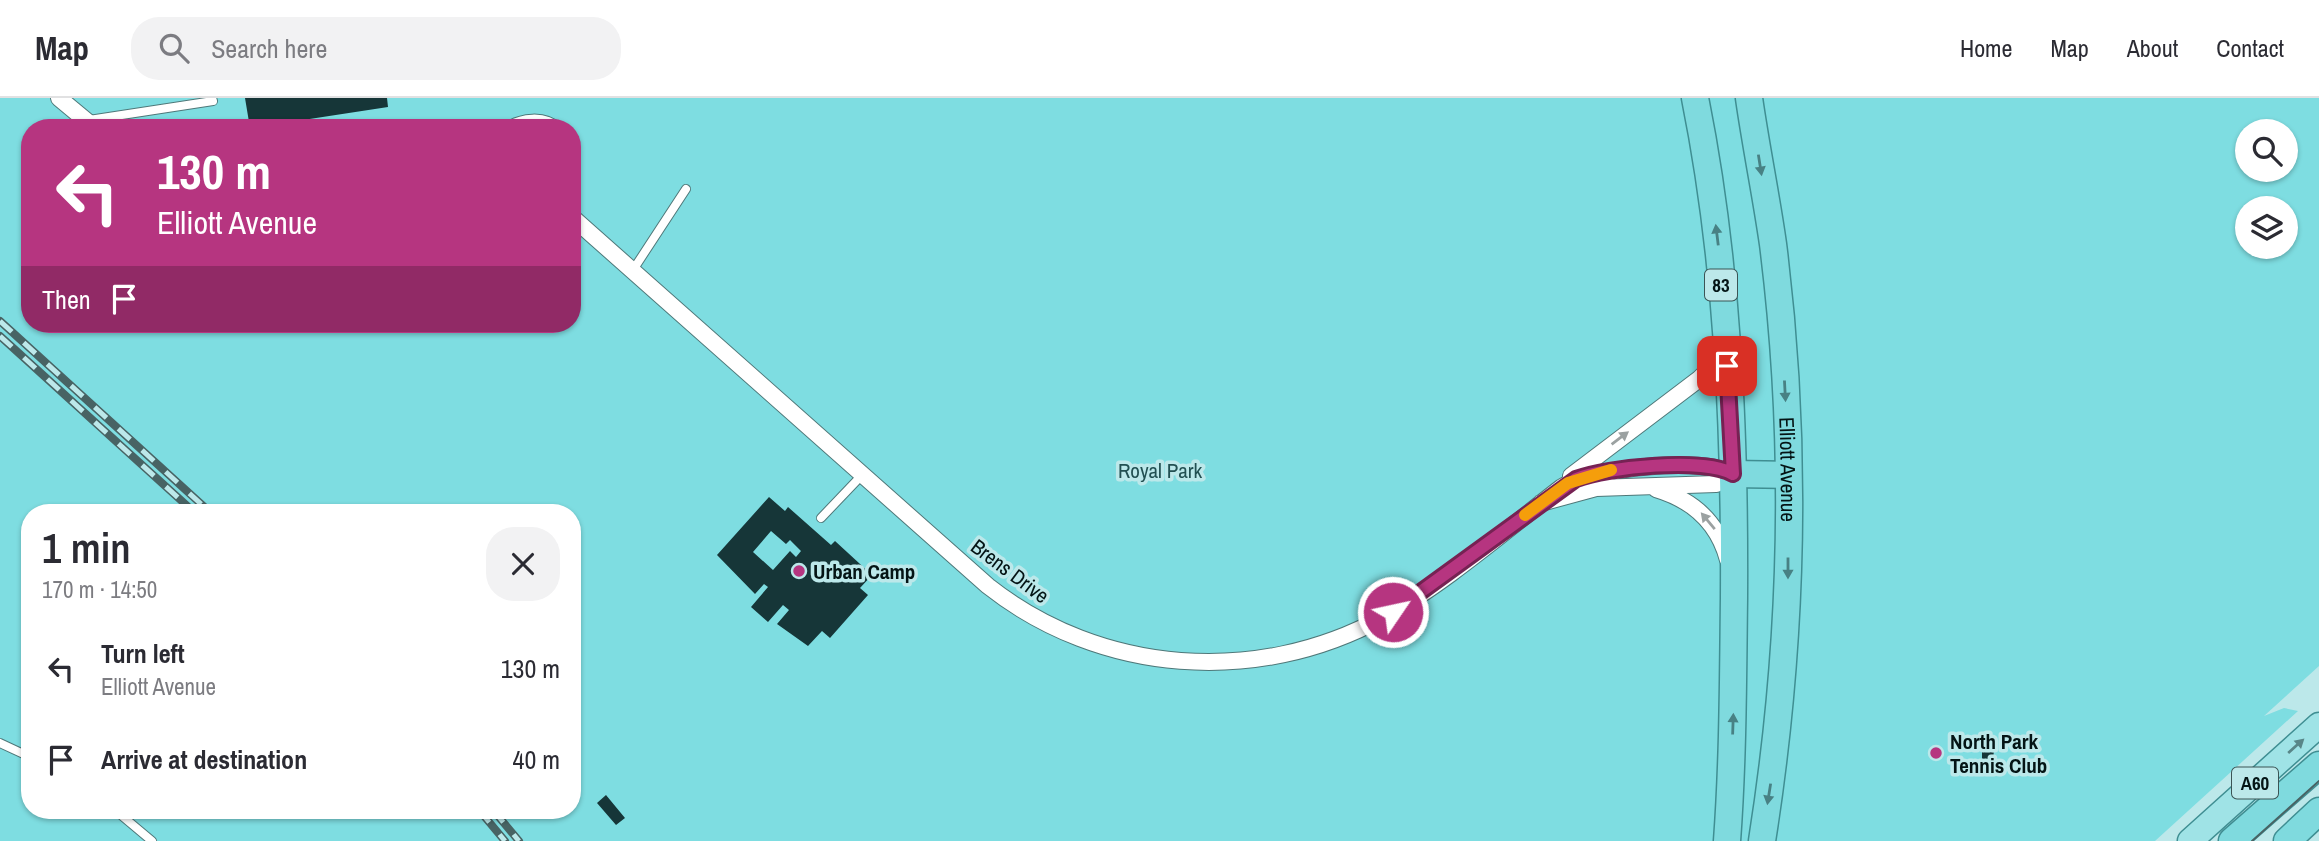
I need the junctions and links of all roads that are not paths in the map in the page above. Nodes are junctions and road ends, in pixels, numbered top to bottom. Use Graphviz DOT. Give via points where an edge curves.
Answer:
graph roads {
  1 [pos="59,98"];
  2 [pos="212,98"];
  3 [pos="1695,98"];
  4 [pos="1749,98"];
  5 [pos="85,119"];
  6 [pos="118,119"];
  7 [pos="686,189"];
  8 [pos="581,225"];
  9 [pos="633,270"];
  10 [pos="1726,339"];
  11 [pos="863,474"];
  12 [pos="1733,474"];
  13 [pos="1788,475"];
  14 [pos="1643,486"];
  15 [pos="1545,500"];
  16 [pos="821,518"];
  17 [pos="1734,632"];
  18 [pos="2319,725"];
  19 [pos="0,743"];
  20 [pos="21,754"];
  21 [pos="2319,765"];
  22 [pos="2319,811"];
  23 [pos="126,819"];
  24 [pos="152,841"];
  25 [pos="1727,841"];
  26 [pos="1762,841"];
  27 [pos="2190,841"];
  28 [pos="2232,841"];
  29 [pos="2287,841"];
  1 -- 5 [label="street"];
  2 -- 6 [label="lane"];
  10 -- 3 [label="highway, 83, one-way" via="1709,170"];
  4 -- 13 [label="highway, Elliott Avenue, one-way" via="1773,245"];
  7 -- 9 [label="lane"];
  8 -- 9 [label="street, Brens Drive"];
  9 -- 11 [label="street, Brens Drive"];
  10 -- 12 [label="highway, 83"];
  15 -- 10 [label="street, one-way" via="1699,379"];
  11 -- 15 [label="street, Brens Drive" via="988,586 1028,614 1060,631 1113,649 1197,663 1268,658 1358,630 1409,602"];
  11 -- 16 [label="lane"];
  12 -- 13 [label="highway"];
  12 -- 14 [label="street, Brens Drive" via="1716,484"];
  12 -- 15 [label="street, Brens Drive" via="1716,466 1608,470 1576,479"];
  12 -- 17 [label="highway, 83"];
  13 -- 26 [label="highway, Elliott Avenue, one-way" via="1787,625 1776,752"];
  14 -- 15 [label="street, Brens Drive" via="1596,488"];
  17 -- 14 [label="street, one-way" via="1729,566 1716,531 1688,503"];
  25 -- 17 [label="highway, 83, one-way"];
  27 -- 18 [label="main road, A60, one-way"];
  19 -- 20 [label="lane"];
  21 -- 28 [label="highway, A60"];
  22 -- 29 [label="highway"];
  23 -- 24 [label="lane"];
}
